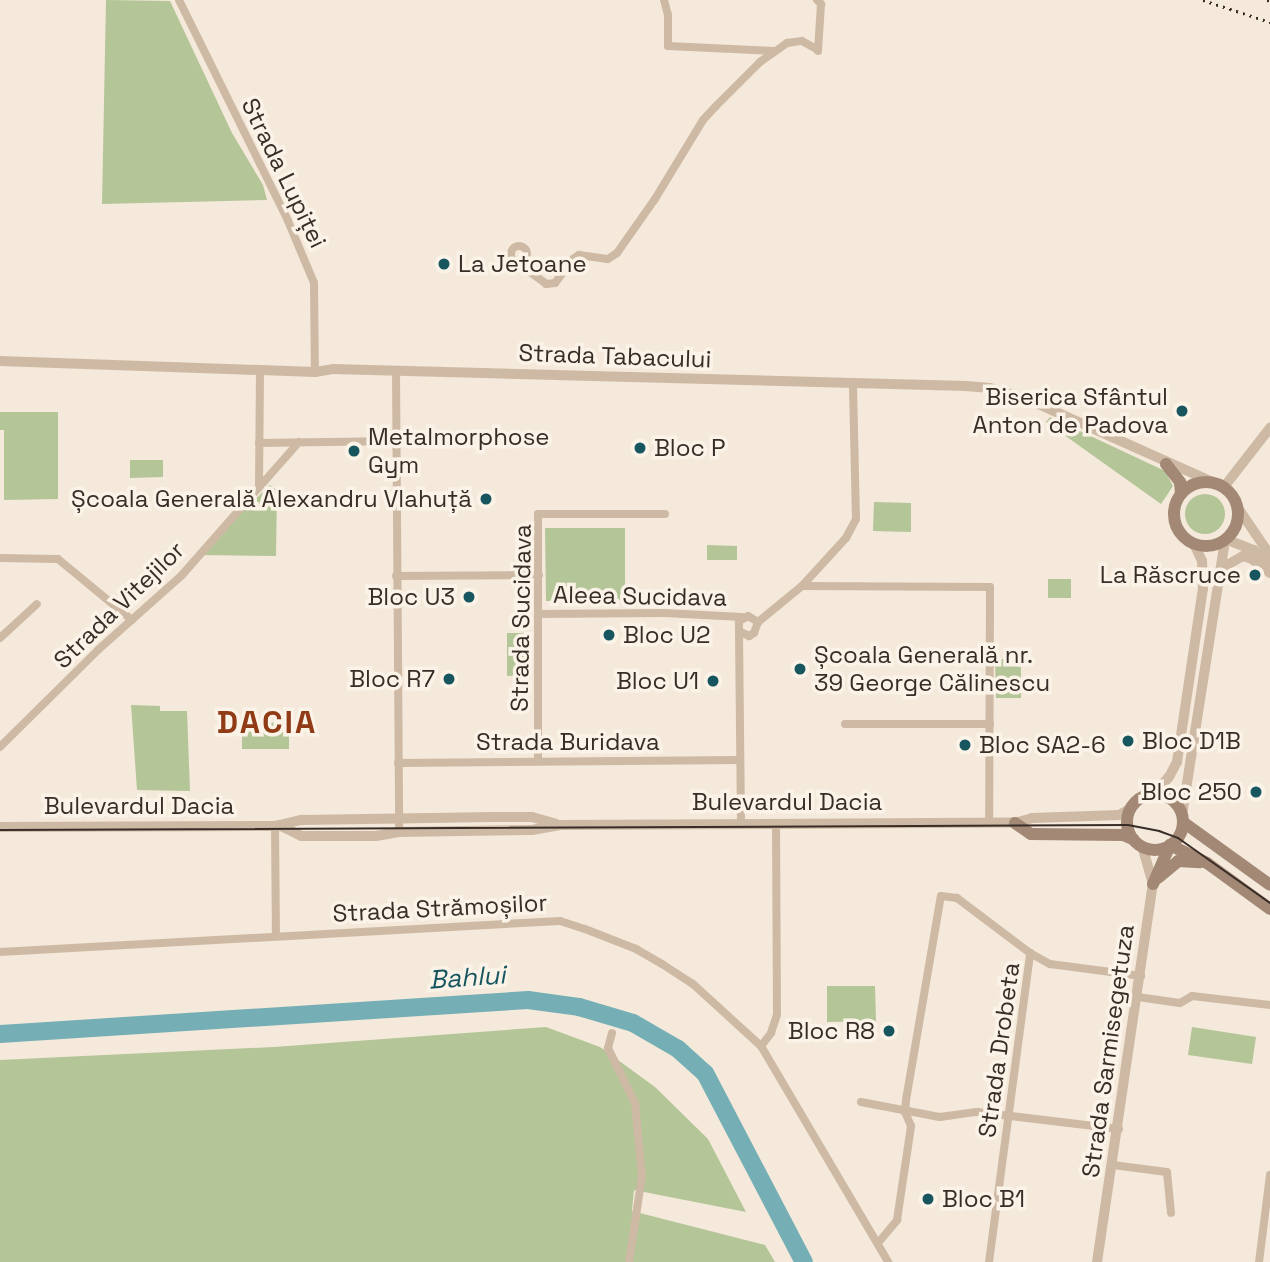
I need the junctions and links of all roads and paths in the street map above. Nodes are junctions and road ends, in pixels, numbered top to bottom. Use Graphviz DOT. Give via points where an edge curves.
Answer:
graph roads {
  1 [pos="179,0"];
  2 [pos="664,0"];
  3 [pos="817,0"];
  4 [pos="776,51"];
  5 [pos="522,262"];
  6 [pos="0,361"];
  7 [pos="260,370"];
  8 [pos="396,371"];
  9 [pos="315,372"];
  10 [pos="853,382"];
  11 [pos="1270,428"];
  12 [pos="396,441"];
  13 [pos="259,443"];
  14 [pos="299,443"];
  15 [pos="1166,464"];
  16 [pos="1210,481"];
  17 [pos="259,486"];
  18 [pos="1224,487"];
  19 [pos="1181,494"];
  20 [pos="1236,505"];
  21 [pos="665,514"];
  22 [pos="1224,539"];
  23 [pos="1194,544"];
  24 [pos="1270,555"];
  25 [pos="0,558"];
  26 [pos="1270,566"];
  27 [pos="1270,573"];
  28 [pos="539,575"];
  29 [pos="396,576"];
  30 [pos="802,586"];
  31 [pos="1214,590"];
  32 [pos="37,604"];
  33 [pos="538,614"];
  34 [pos="742,617"];
  35 [pos="132,620"];
  36 [pos="758,622"];
  37 [pos="741,632"];
  38 [pos="0,638"];
  39 [pos="845,724"];
  40 [pos="990,724"];
  41 [pos="0,732"];
  42 [pos="8,740"];
  43 [pos="0,747"];
  44 [pos="538,760"];
  45 [pos="739,760"];
  46 [pos="398,763"];
  47 [pos="1154,794"];
  48 [pos="1130,809"];
  49 [pos="399,818"];
  50 [pos="1183,819"];
  51 [pos="989,823"];
  52 [pos="1015,823"];
  53 [pos="741,824"];
  54 [pos="776,824"];
  55 [pos="277,825"];
  56 [pos="559,825"];
  57 [pos="0,827"];
  58 [pos="399,832"];
  59 [pos="1138,843"];
  60 [pos="1170,845"];
  61 [pos="1207,863"];
  62 [pos="1156,881"];
  63 [pos="1270,885"];
  64 [pos="1270,909"];
  65 [pos="276,935"];
  66 [pos="0,952"];
  67 [pos="1030,953"];
  68 [pos="1141,976"];
  69 [pos="1138,997"];
  70 [pos="1270,1005"];
  71 [pos="612,1033"];
  72 [pos="761,1045"];
  73 [pos="861,1102"];
  74 [pos="905,1112"];
  75 [pos="1010,1115"];
  76 [pos="1119,1129"];
  77 [pos="1113,1166"];
  78 [pos="1270,1175"];
  79 [pos="1171,1213"];
  80 [pos="878,1243"];
  81 [pos="629,1262"];
  82 [pos="888,1262"];
  83 [pos="989,1262"];
  84 [pos="1097,1262"];
  85 [pos="1259,1262"];
  1 -- 9 [label="street, Strada Lupiței" via="314,283"];
  2 -- 4 [label="street" via="667,46"];
  3 -- 4 [label="street" via="821,4 818,53 802,41 787,43"];
  4 -- 5 [label="street" via="703,120 617,253 608,259 579,255 555,283 546,284"];
  6 -- 7 [label="street, Strada Tabacului"];
  7 -- 9 [label="street, Strada Tabacului"];
  7 -- 13 [label="street"];
  8 -- 9 [label="street, Strada Tabacului"];
  8 -- 10 [label="street, Strada Tabacului"];
  8 -- 12 [label="street"];
  10 -- 15 [label="street, Strada Tabacului" via="999,390"];
  10 -- 30 [label="street" via="856,519 846,538"];
  11 -- 18 [label="street"];
  12 -- 14 [label="street"];
  12 -- 29 [label="street"];
  13 -- 14 [label="street"];
  13 -- 17 [label="street"];
  14 -- 17 [label="street, Strada Vitejilor"];
  15 -- 16 [label="street, Strada Tabacului"];
  15 -- 19 [label="main road" via="1180,482"];
  16 -- 18 [label="main road"];
  16 -- 19 [label="main road"];
  17 -- 35 [label="street, Strada Vitejilor" via="182,575"];
  18 -- 20 [label="main road"];
  19 -- 23 [label="main road" via="1176,521 1182,535"];
  20 -- 22 [label="main road" via="1235,526"];
  20 -- 24 [label="street"];
  21 -- 28 [label="street, Strada Sucidava" via="538,514"];
  22 -- 23 [label="main road"];
  22 -- 26 [label="street" via="1254,550"];
  22 -- 31 [label="street"];
  23 -- 47 [label="street" via="1202,561 1203,589 1177,762"];
  25 -- 35 [label="street" via="58,559"];
  27 -- 31 [label="street" via="1243,556 1229,564"];
  28 -- 29 [label="street"];
  28 -- 33 [label="street, Strada Sucidava"];
  29 -- 46 [label="street"];
  30 -- 36 [label="street"];
  30 -- 40 [label="street" via="990,587"];
  31 -- 50 [label="street"];
  32 -- 38 [label="street"];
  33 -- 34 [label="street, Aleea Sucidava"];
  33 -- 44 [label="street, Strada Sucidava"];
  34 -- 36 [label="street" via="754,617"];
  34 -- 37 [label="street"];
  35 -- 42 [label="street, Strada Vitejilor"];
  36 -- 37 [label="street" via="749,636"];
  37 -- 45 [label="street"];
  39 -- 40 [label="street"];
  40 -- 51 [label="street"];
  41 -- 42 [label="street"];
  42 -- 43 [label="street, Strada Vitejilor"];
  44 -- 45 [label="street, Strada Buridava"];
  44 -- 46 [label="street, Strada Buridava"];
  45 -- 53 [label="street"];
  46 -- 49 [label="street"];
  47 -- 48 [label="main road" via="1140,798"];
  47 -- 50 [label="main road" via="1172,799"];
  48 -- 52 [label="street, Bulevardul Dacia" via="1119,815 1032,818"];
  48 -- 59 [label="main road" via="1128,825"];
  49 -- 55 [label="street, Bulevardul Dacia" via="302,820"];
  49 -- 56 [label="street, Bulevardul Dacia" via="532,817"];
  49 -- 58 [label="street"];
  50 -- 60 [label="main road" via="1180,834"];
  50 -- 63 [label="main road"];
  51 -- 52 [label="street, Bulevardul Dacia"];
  51 -- 54 [label="street, Bulevardul Dacia"];
  52 -- 59 [label="main road" via="1031,834 1123,835"];
  53 -- 54 [label="street, Bulevardul Dacia"];
  53 -- 56 [label="street, Bulevardul Dacia"];
  54 -- 72 [label="street" via="777,1015 772,1033"];
  55 -- 57 [label="street, Bulevardul Dacia"];
  55 -- 58 [label="street, Bulevardul Dacia" via="302,836"];
  55 -- 65 [label="street"];
  56 -- 58 [label="street, Bulevardul Dacia" via="532,830"];
  59 -- 60 [label="main road" via="1153,849"];
  59 -- 62 [label="street, Strada Sarmisegetuza"];
  60 -- 61 [label="main road"];
  60 -- 62 [label="main road"];
  61 -- 62 [label="main road" via="1178,861"];
  61 -- 64 [label="main road"];
  62 -- 68 [label="street, Strada Sarmisegetuza"];
  65 -- 66 [label="street, Strada Strămoșilor"];
  65 -- 72 [label="street, Strada Strămoșilor" via="560,921 636,949 662,964 693,984"];
  67 -- 68 [label="street, Strada Drobeta" via="1050,964"];
  67 -- 74 [label="street" via="957,898 941,897"];
  67 -- 75 [label="street, Strada Drobeta"];
  68 -- 69 [label="street, Strada Sarmisegetuza"];
  69 -- 70 [label="street" via="1180,1003 1192,996"];
  69 -- 76 [label="street, Strada Sarmisegetuza"];
  71 -- 81 [label="street" via="608,1048 635,1103 642,1175"];
  72 -- 80 [label="street, Strada Strămoșilor"];
  73 -- 74 [label="street"];
  74 -- 75 [label="street" via="940,1117 978,1112"];
  74 -- 80 [label="street" via="911,1126 897,1220"];
  75 -- 76 [label="street"];
  75 -- 83 [label="street, Strada Drobeta"];
  76 -- 77 [label="street, Strada Sarmisegetuza"];
  77 -- 79 [label="street" via="1167,1172"];
  77 -- 84 [label="street, Strada Sarmisegetuza"];
  78 -- 85 [label="street"];
  80 -- 82 [label="street, Strada Strămoșilor"];
}
